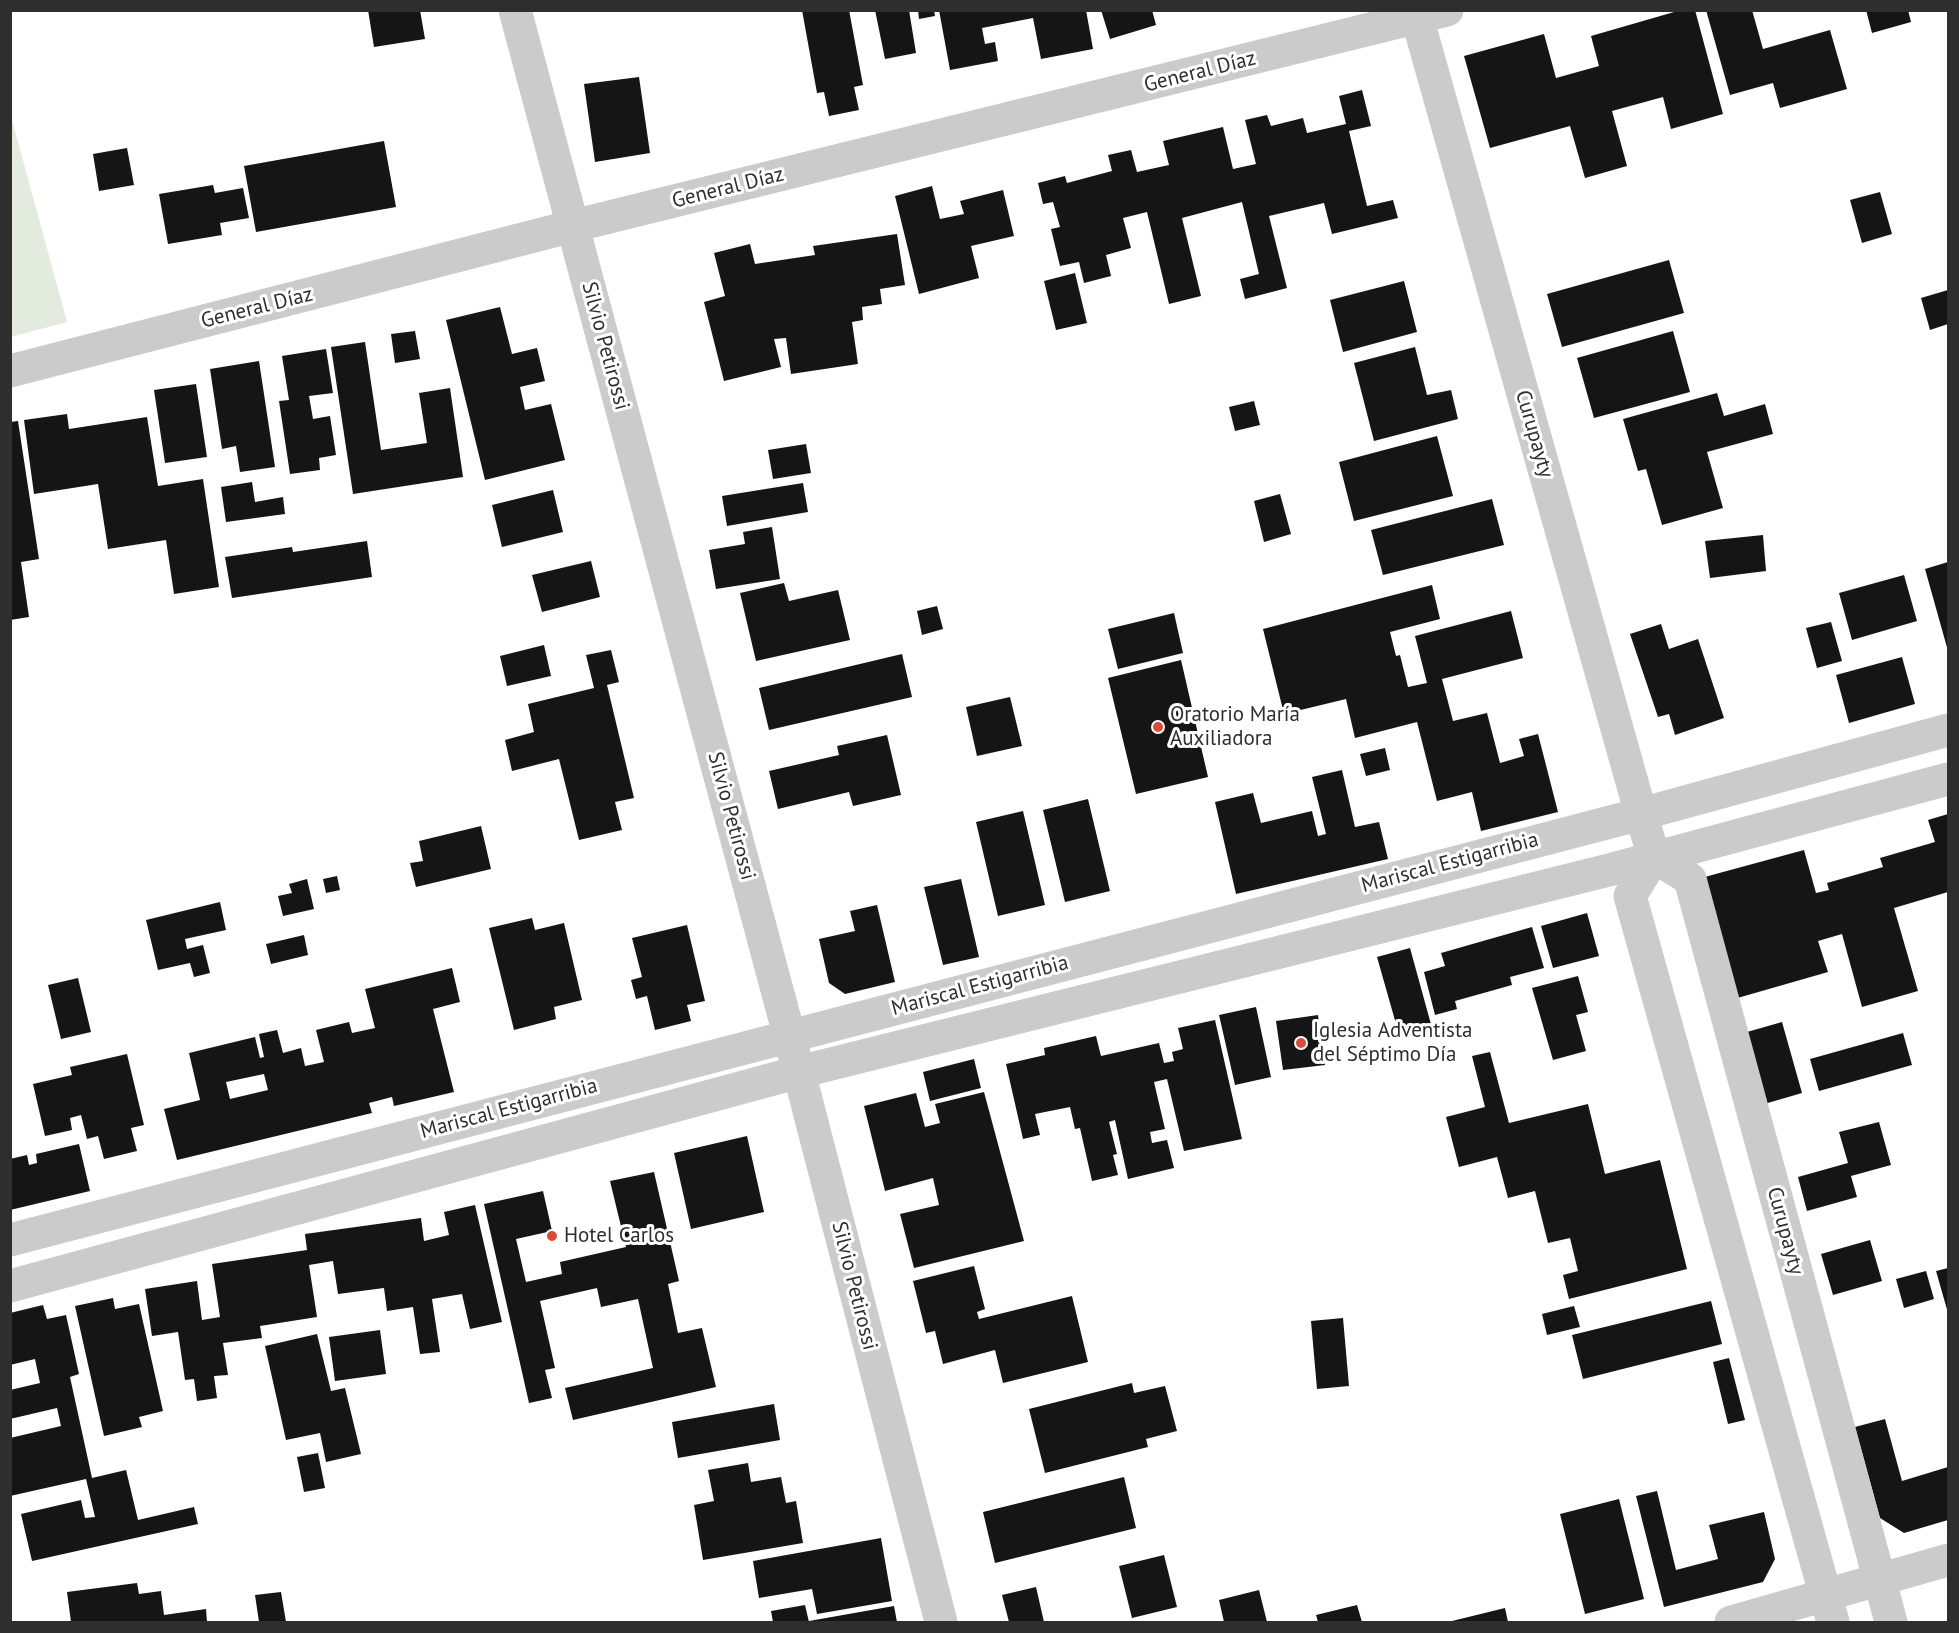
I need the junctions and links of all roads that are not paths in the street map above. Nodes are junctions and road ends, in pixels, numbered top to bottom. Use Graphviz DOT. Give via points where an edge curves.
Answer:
graph roads {
  1 [pos="515,10"];
  2 [pos="1426,13"];
  3 [pos="573,226"];
  4 [pos="10,371"];
  5 [pos="1948,730"];
  6 [pos="1948,779"];
  7 [pos="1641,814"];
  8 [pos="1654,857"];
  9 [pos="790,1035"];
  10 [pos="799,1072"];
  11 [pos="10,1239"];
  12 [pos="10,1286"];
  13 [pos="1948,1560"];
  14 [pos="1879,1581"];
  15 [pos="1829,1609"];
  16 [pos="940,1623"];
  17 [pos="1731,1623"];
  18 [pos="1891,1623"];
  1 -- 3 [label="street, Silvio Petirossi"];
  2 -- 3 [label="street, General Díaz"];
  2 -- 7 [label="street, Curupayty"];
  3 -- 4 [label="street, General Díaz"];
  3 -- 9 [label="street, Silvio Petirossi"];
  5 -- 7 [label="street, Mariscal Estigarribia"];
  6 -- 8 [label="street"];
  7 -- 8 [label="street, Curupayty"];
  7 -- 9 [label="street, Mariscal Estigarribia"];
  8 -- 10 [label="street"];
  8 -- 14 [label="street, Curupayty" via="1690,879"];
  8 -- 15 [label="street" via="1630,896"];
  9 -- 10 [label="street, Silvio Petirossi"];
  9 -- 11 [label="street, Mariscal Estigarribia"];
  10 -- 12 [label="street"];
  10 -- 16 [label="street, Silvio Petirossi"];
  13 -- 14 [label="street"];
  14 -- 15 [label="street"];
  14 -- 18 [label="street, Curupayty"];
  15 -- 17 [label="street"];
}
